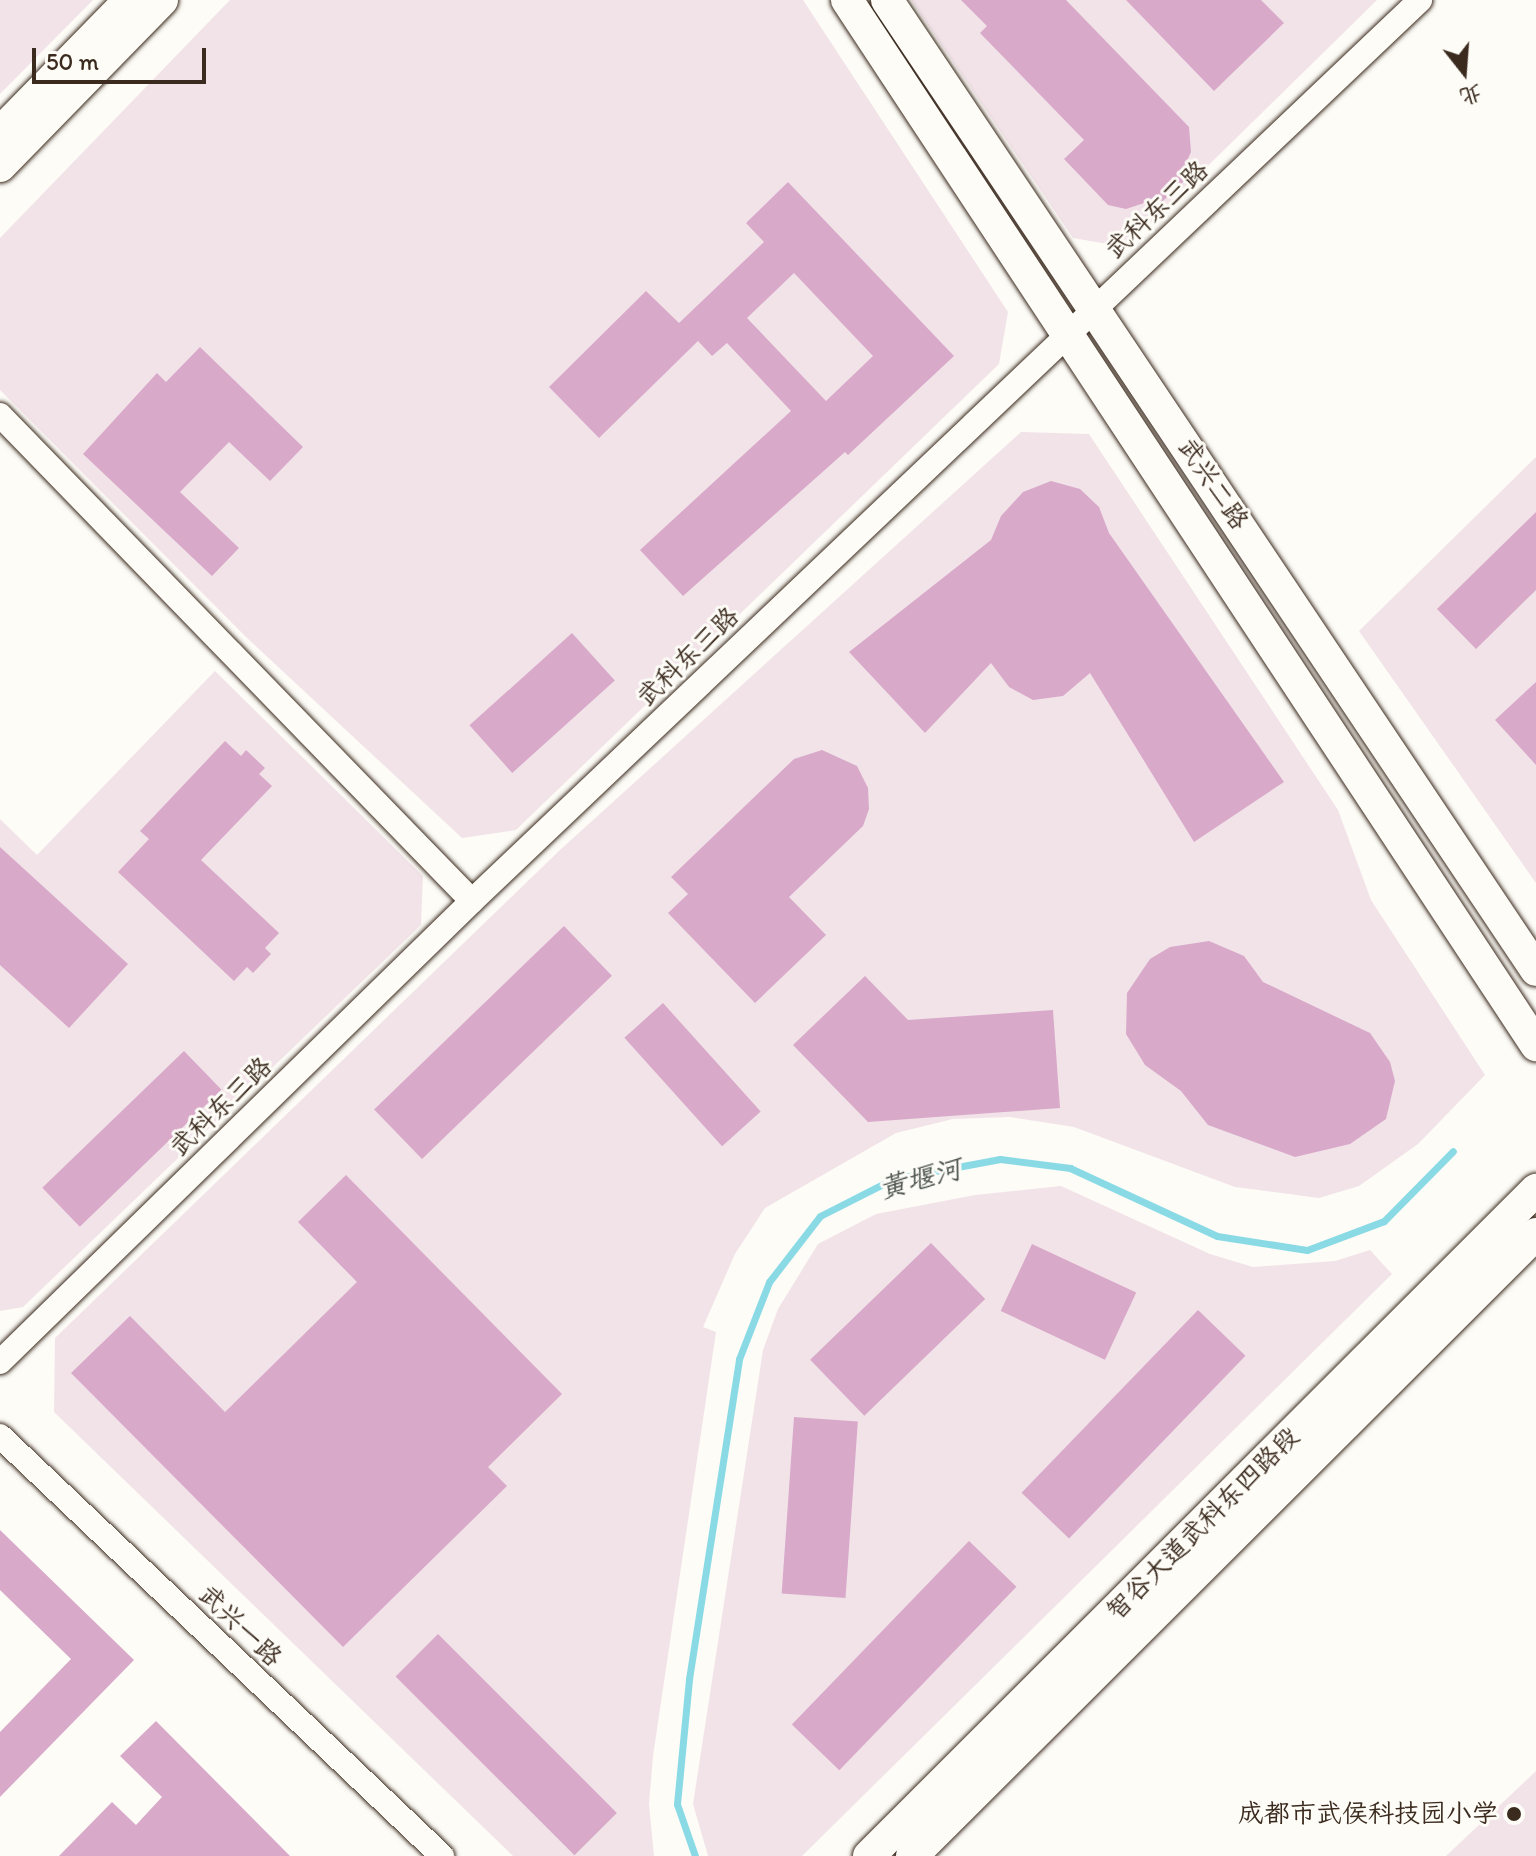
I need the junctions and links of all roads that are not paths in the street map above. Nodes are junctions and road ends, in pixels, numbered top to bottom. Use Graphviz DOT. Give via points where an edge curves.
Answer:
graph roads {
  1 [pos="130,0"];
  2 [pos="162,0"];
  3 [pos="847,0"];
  4 [pos="887,0"];
  5 [pos="1420,0"];
  6 [pos="0,133"];
  7 [pos="0,166"];
  8 [pos="1095,307"];
  9 [pos="1070,332"];
  10 [pos="0,415"];
  11 [pos="472,901"];
  12 [pos="1536,970"];
  13 [pos="1536,1045"];
  14 [pos="1536,1190"];
  15 [pos="1536,1234"];
  16 [pos="0,1362"];
  17 [pos="0,1436"];
  18 [pos="442,1856"];
  19 [pos="869,1856"];
  20 [pos="912,1856"];
  1 -- 6 [label="street"];
  2 -- 7 [label="street"];
  3 -- 9 [label="street"];
  4 -- 8 [label="street, 武兴二路"];
  5 -- 8 [label="street, 武科东三路"];
  8 -- 9 [label="street, 武科东三路"];
  8 -- 12 [label="street, 武兴二路"];
  9 -- 11 [label="street, 武科东三路"];
  9 -- 13 [label="street"];
  10 -- 11 [label="street"];
  11 -- 16 [label="street, 武科东三路"];
  14 -- 19 [label="street, 智谷大道武科东四路段"];
  15 -- 20 [label="street, 智谷大道武科东四路段"];
  17 -- 18 [label="street, 武兴一路"];
}
